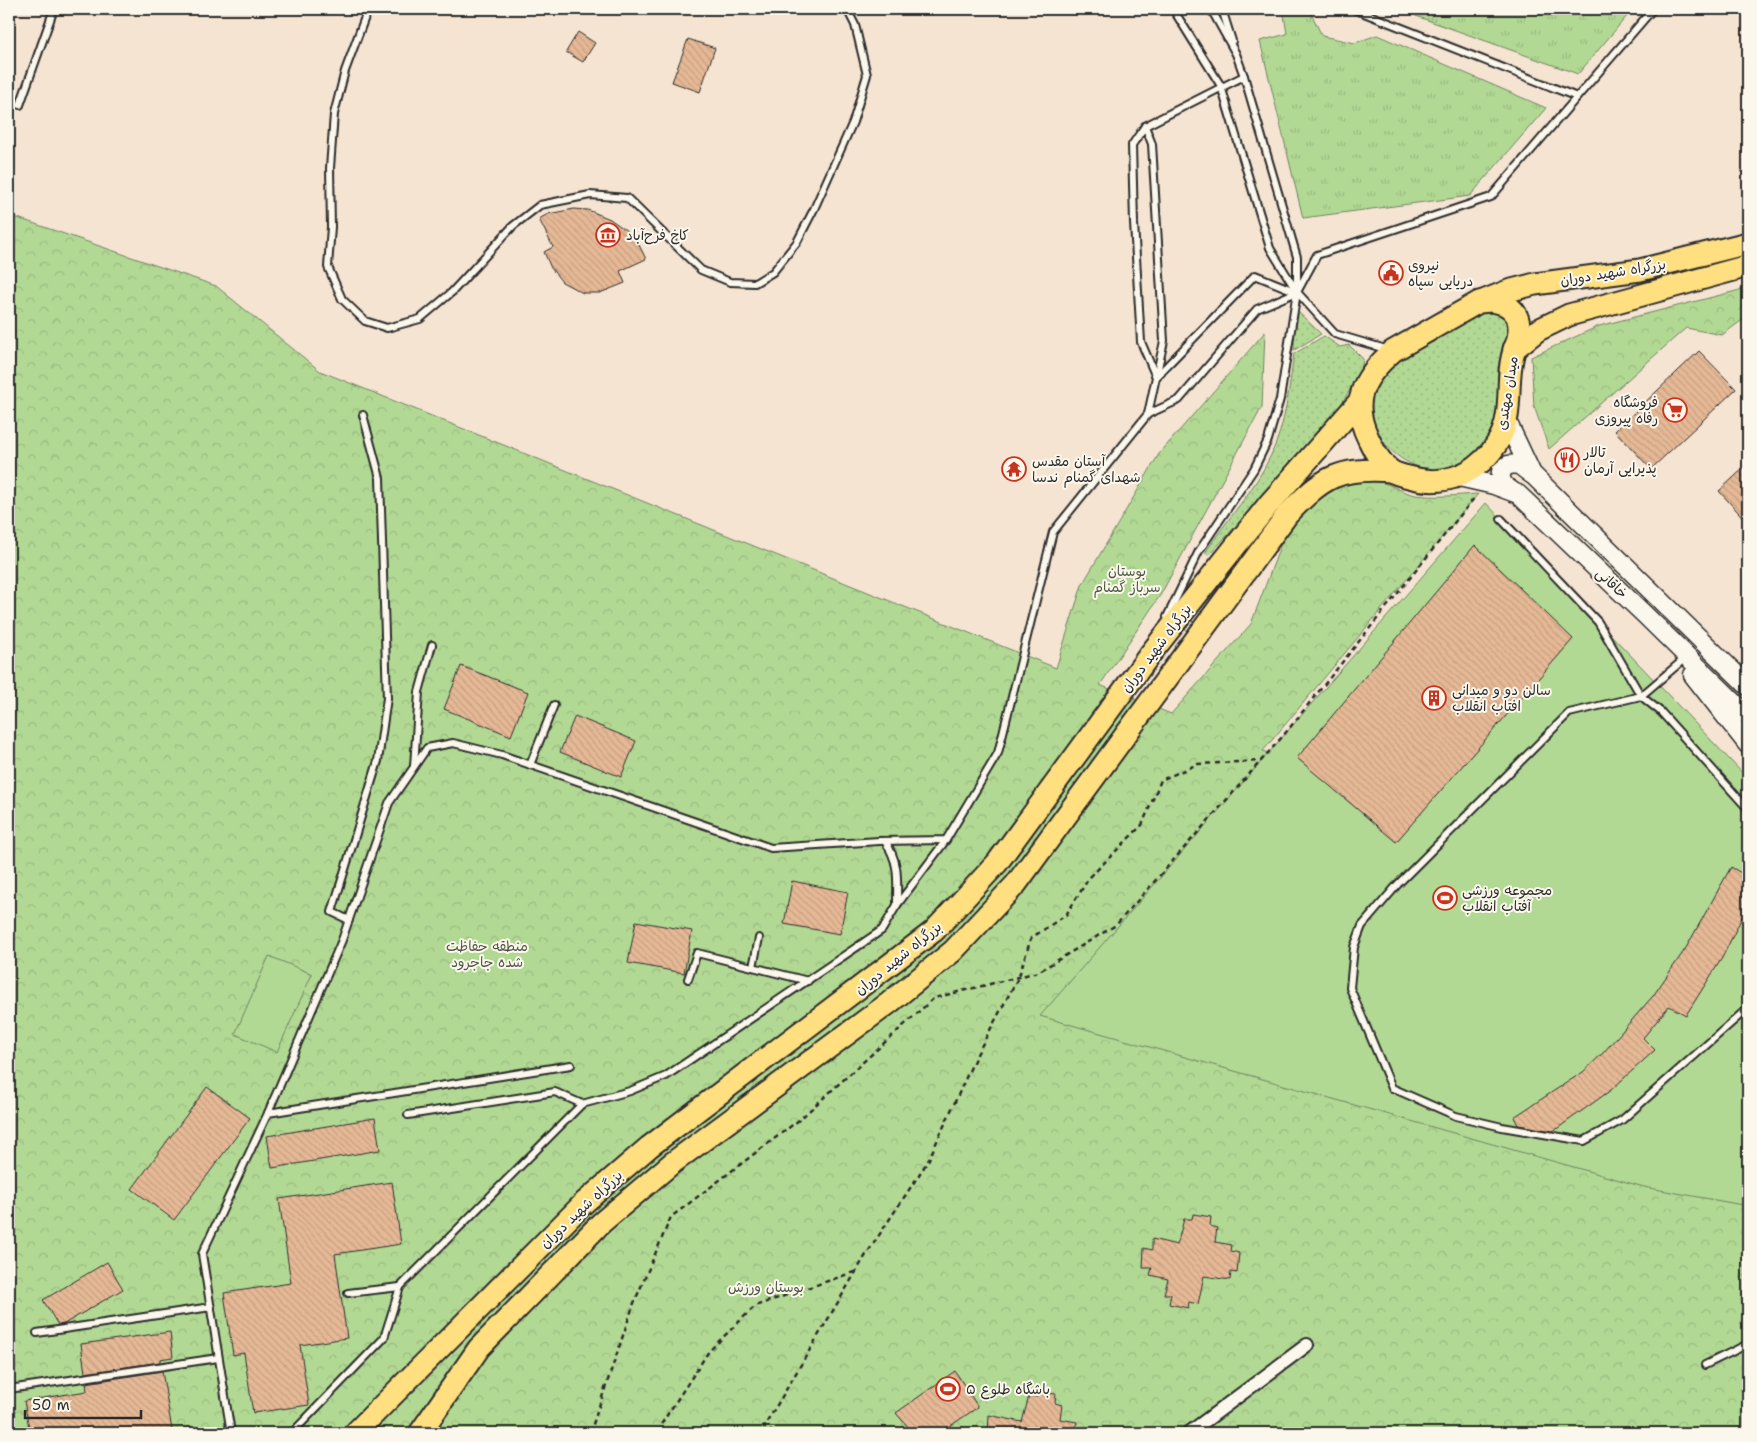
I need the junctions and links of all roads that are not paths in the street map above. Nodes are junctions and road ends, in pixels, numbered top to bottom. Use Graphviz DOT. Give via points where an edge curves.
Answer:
graph roads {
  1 [pos="54,9"];
  2 [pos="368,9"];
  3 [pos="848,9"];
  4 [pos="1173,9"];
  5 [pos="1211,9"];
  6 [pos="1222,9"];
  7 [pos="1354,9"];
  8 [pos="1653,9"];
  9 [pos="1236,54"];
  10 [pos="1244,76"];
  11 [pos="1221,86"];
  12 [pos="1577,97"];
  13 [pos="20,105"];
  14 [pos="1144,126"];
  15 [pos="1748,243"];
  16 [pos="1748,266"];
  17 [pos="1296,292"];
  18 [pos="1479,302"];
  19 [pos="1514,349"];
  20 [pos="1393,351"];
  21 [pos="1156,377"];
  22 [pos="1358,403"];
  23 [pos="363,414"];
  24 [pos="1148,414"];
  25 [pos="1506,419"];
  26 [pos="1392,471"];
  27 [pos="1532,474"];
  28 [pos="1459,477"];
  29 [pos="1518,494"];
  30 [pos="1501,519"];
  31 [pos="1644,614"];
  32 [pos="432,645"];
  33 [pos="1151,653"];
  34 [pos="1682,661"];
  35 [pos="1748,686"];
  36 [pos="1641,696"];
  37 [pos="554,705"];
  38 [pos="1748,716"];
  39 [pos="1748,745"];
  40 [pos="530,765"];
  41 [pos="414,767"];
  42 [pos="1748,809"];
  43 [pos="946,840"];
  44 [pos="884,841"];
  45 [pos="897,905"];
  46 [pos="349,920"];
  47 [pos="758,938"];
  48 [pos="753,967"];
  49 [pos="688,979"];
  50 [pos="808,981"];
  51 [pos="1748,1008"];
  52 [pos="570,1065"];
  53 [pos="582,1104"];
  54 [pos="268,1113"];
  55 [pos="408,1115"];
  56 [pos="400,1287"];
  57 [pos="348,1293"];
  58 [pos="211,1307"];
  59 [pos="37,1332"];
  60 [pos="1748,1344"];
  61 [pos="1307,1345"];
  62 [pos="218,1358"];
  63 [pos="1705,1364"];
  64 [pos="9,1389"];
  65 [pos="230,1432"];
  66 [pos="210,1433"];
  67 [pos="292,1433"];
  68 [pos="355,1433"];
  69 [pos="420,1433"];
  70 [pos="1188,1433"];
  1 -- 13 [label="lane"];
  2 -- 3 [label="lane" via="345,71 334,114 328,267 342,299 365,321 387,328 420,319 452,292 513,226 540,204 590,195 627,198 701,270 730,282 755,283 773,272 797,242 814,209 853,122 867,75 855,24"];
  4 -- 11 [label="lane"];
  5 -- 9 [label="lane"];
  6 -- 9 [label="lane"];
  7 -- 12 [label="lane"];
  8 -- 12 [label="lane"];
  9 -- 10 [label="lane"];
  10 -- 11 [label="lane"];
  10 -- 17 [label="lane" via="1297,257"];
  11 -- 14 [label="lane"];
  11 -- 17 [label="lane" via="1270,248"];
  12 -- 17 [label="lane" via="1491,197 1317,255"];
  14 -- 21 [label="lane" via="1152,144 1164,342"];
  14 -- 21 [label="lane" via="1132,146 1134,223 1140,342"];
  15 -- 18 [label="highway, بزرگراه شهید دوران" via="1640,270 1536,284"];
  16 -- 19 [label="highway, بزرگراه شهید دوران" via="1569,315 1538,330"];
  17 -- 20 [label="lane" via="1335,334"];
  17 -- 21 [label="lane" via="1255,276"];
  17 -- 24 [label="lane" via="1257,309 1179,400"];
  17 -- 33 [label="lane" via="1280,399 1268,440 1246,481 1198,550"];
  18 -- 19 [label="highway, میدان مهتدی" via="1500,302 1517,316 1521,328"];
  18 -- 20 [label="highway"];
  19 -- 25 [label="highway, میدان مهتدی"];
  20 -- 22 [label="highway" via="1373,371"];
  21 -- 24 [label="lane"];
  22 -- 26 [label="highway" via="1361,421 1374,450"];
  22 -- 33 [label="highway, بزرگراه شهید دوران" via="1270,504"];
  23 -- 46 [label="lane" via="380,478 387,698 378,761 332,912"];
  24 -- 43 [label="lane" via="1053,532 998,753"];
  25 -- 27 [label="main road, خاقانی"];
  25 -- 28 [label="highway, میدان مهتدی" via="1490,454 1476,468"];
  26 -- 28 [label="highway, میدان مهتدی" via="1420,480 1440,481"];
  26 -- 69 [label="highway, بزرگراه شهید دوران" via="1343,472 1309,492 1287,515 1003,898 952,951 889,1003 671,1164 601,1223 479,1348"];
  27 -- 29 [label="main road" via="1518,464 1508,465 1501,471 1500,480 1504,486"];
  27 -- 35 [label="main road, خاقانی"];
  28 -- 29 [label="main road, خاقانی"];
  29 -- 31 [label="main road, خاقانی"];
  30 -- 36 [label="lane" via="1598,622"];
  31 -- 34 [label="main road"];
  31 -- 38 [label="main road, خاقانی"];
  32 -- 41 [label="lane" via="419,692"];
  33 -- 68 [label="highway, بزرگراه شهید دوران" via="997,863 934,932 649,1147 592,1196"];
  34 -- 36 [label="lane"];
  34 -- 39 [label="main road"];
  36 -- 42 [label="lane" via="1661,712"];
  36 -- 51 [label="lane" via="1569,713 1492,788 1398,884 1362,926 1354,947 1350,988 1392,1088 1456,1116 1584,1141 1622,1120"];
  37 -- 40 [label="lane"];
  40 -- 41 [label="lane" via="453,743 427,748"];
  40 -- 44 [label="lane" via="771,848"];
  41 -- 46 [label="lane" via="389,803"];
  43 -- 44 [label="lane"];
  43 -- 45 [label="lane"];
  44 -- 45 [label="lane" via="895,857"];
  45 -- 50 [label="lane" via="882,930"];
  46 -- 54 [label="lane"];
  47 -- 48 [label="lane"];
  48 -- 49 [label="lane" via="697,953"];
  48 -- 50 [label="lane"];
  50 -- 53 [label="lane" via="666,1076 630,1091"];
  52 -- 54 [label="lane"];
  53 -- 55 [label="lane" via="555,1092"];
  53 -- 56 [label="lane"];
  54 -- 58 [label="lane" via="202,1254"];
  56 -- 57 [label="lane"];
  56 -- 67 [label="lane" via="384,1338"];
  58 -- 59 [label="lane"];
  58 -- 62 [label="lane"];
  60 -- 63 [label="lane"];
  61 -- 70 [label="street"];
  62 -- 64 [label="lane"];
  62 -- 65 [label="lane"];
  65 -- 66 [label="lane"];
}
